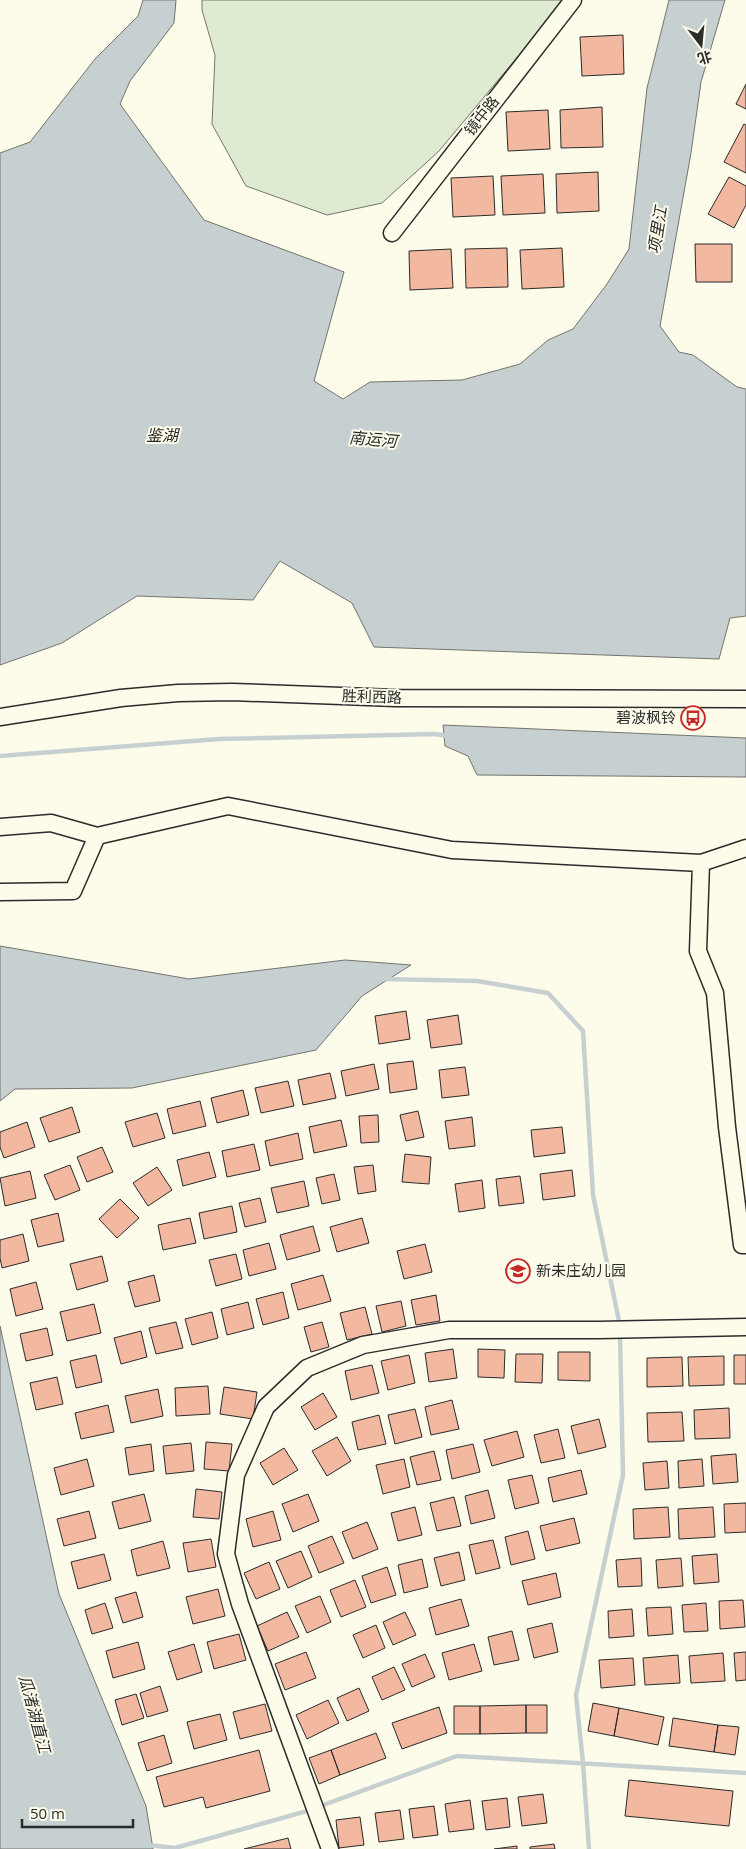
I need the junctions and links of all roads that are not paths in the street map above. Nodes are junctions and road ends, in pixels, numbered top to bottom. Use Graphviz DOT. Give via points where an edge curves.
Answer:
graph roads {
  1 [pos="573,0"];
  2 [pos="392,233"];
  3 [pos="746,699"];
  4 [pos="1,717"];
  5 [pos="0,827"];
  6 [pos="97,836"];
  7 [pos="746,848"];
  8 [pos="701,863"];
  9 [pos="0,892"];
  10 [pos="746,1245"];
  11 [pos="746,1327"];
  12 [pos="330,1849"];
  1 -- 2 [label="street, 镜中路"];
  3 -- 4 [label="street, 胜利西路" via="396,698 178,693 121,698"];
  5 -- 6 [label="street" via="51,823"];
  6 -- 8 [label="street" via="228,806 452,850"];
  6 -- 9 [label="street" via="74,891"];
  7 -- 8 [label="street"];
  8 -- 10 [label="street" via="698,951 715,994 727,1127 742,1245"];
  11 -- 12 [label="street" via="450,1330 363,1344 307,1368 266,1406 236,1475 226,1554 240,1604"];
}
